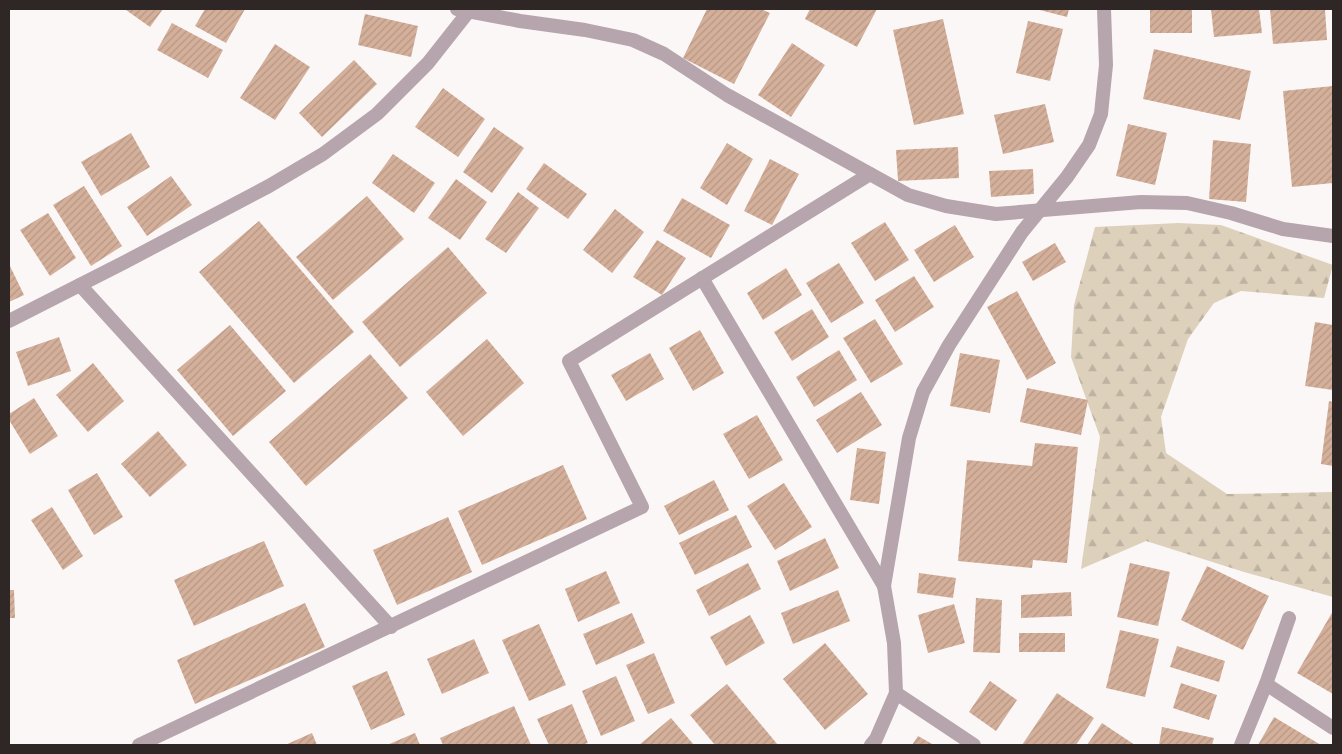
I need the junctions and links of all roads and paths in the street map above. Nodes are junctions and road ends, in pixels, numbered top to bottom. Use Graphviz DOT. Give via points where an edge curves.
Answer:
graph roads {
  1 [pos="1104,9"];
  2 [pos="463,10"];
  3 [pos="870,174"];
  4 [pos="1042,209"];
  5 [pos="1333,236"];
  6 [pos="702,278"];
  7 [pos="80,285"];
  8 [pos="9,321"];
  9 [pos="884,586"];
  10 [pos="1289,618"];
  11 [pos="391,627"];
  12 [pos="1266,684"];
  13 [pos="896,693"];
  14 [pos="1333,728"];
  15 [pos="139,745"];
  16 [pos="871,745"];
  17 [pos="974,745"];
  18 [pos="1241,745"];
  1 -- 4 [label="street" via="1106,65 1100,114 1089,145"];
  2 -- 3 [label="street" via="634,40 664,54 727,95"];
  2 -- 7 [label="street" via="428,63 377,114 323,154 269,186"];
  3 -- 4 [label="street" via="908,195 946,206 996,214"];
  3 -- 6 [label="street"];
  4 -- 5 [label="street" via="1142,202 1187,204 1283,229"];
  4 -- 9 [label="street" via="1017,240 949,345 923,392 909,438"];
  6 -- 9 [label="street"];
  6 -- 11 [label="street" via="569,361 642,507"];
  7 -- 8 [label="street"];
  7 -- 11 [label="street"];
  9 -- 13 [label="street" via="894,643"];
  10 -- 12 [label="street"];
  11 -- 15 [label="street"];
  12 -- 14 [label="street"];
  12 -- 18 [label="street"];
  13 -- 16 [label="street"];
  13 -- 17 [label="street"];
}
